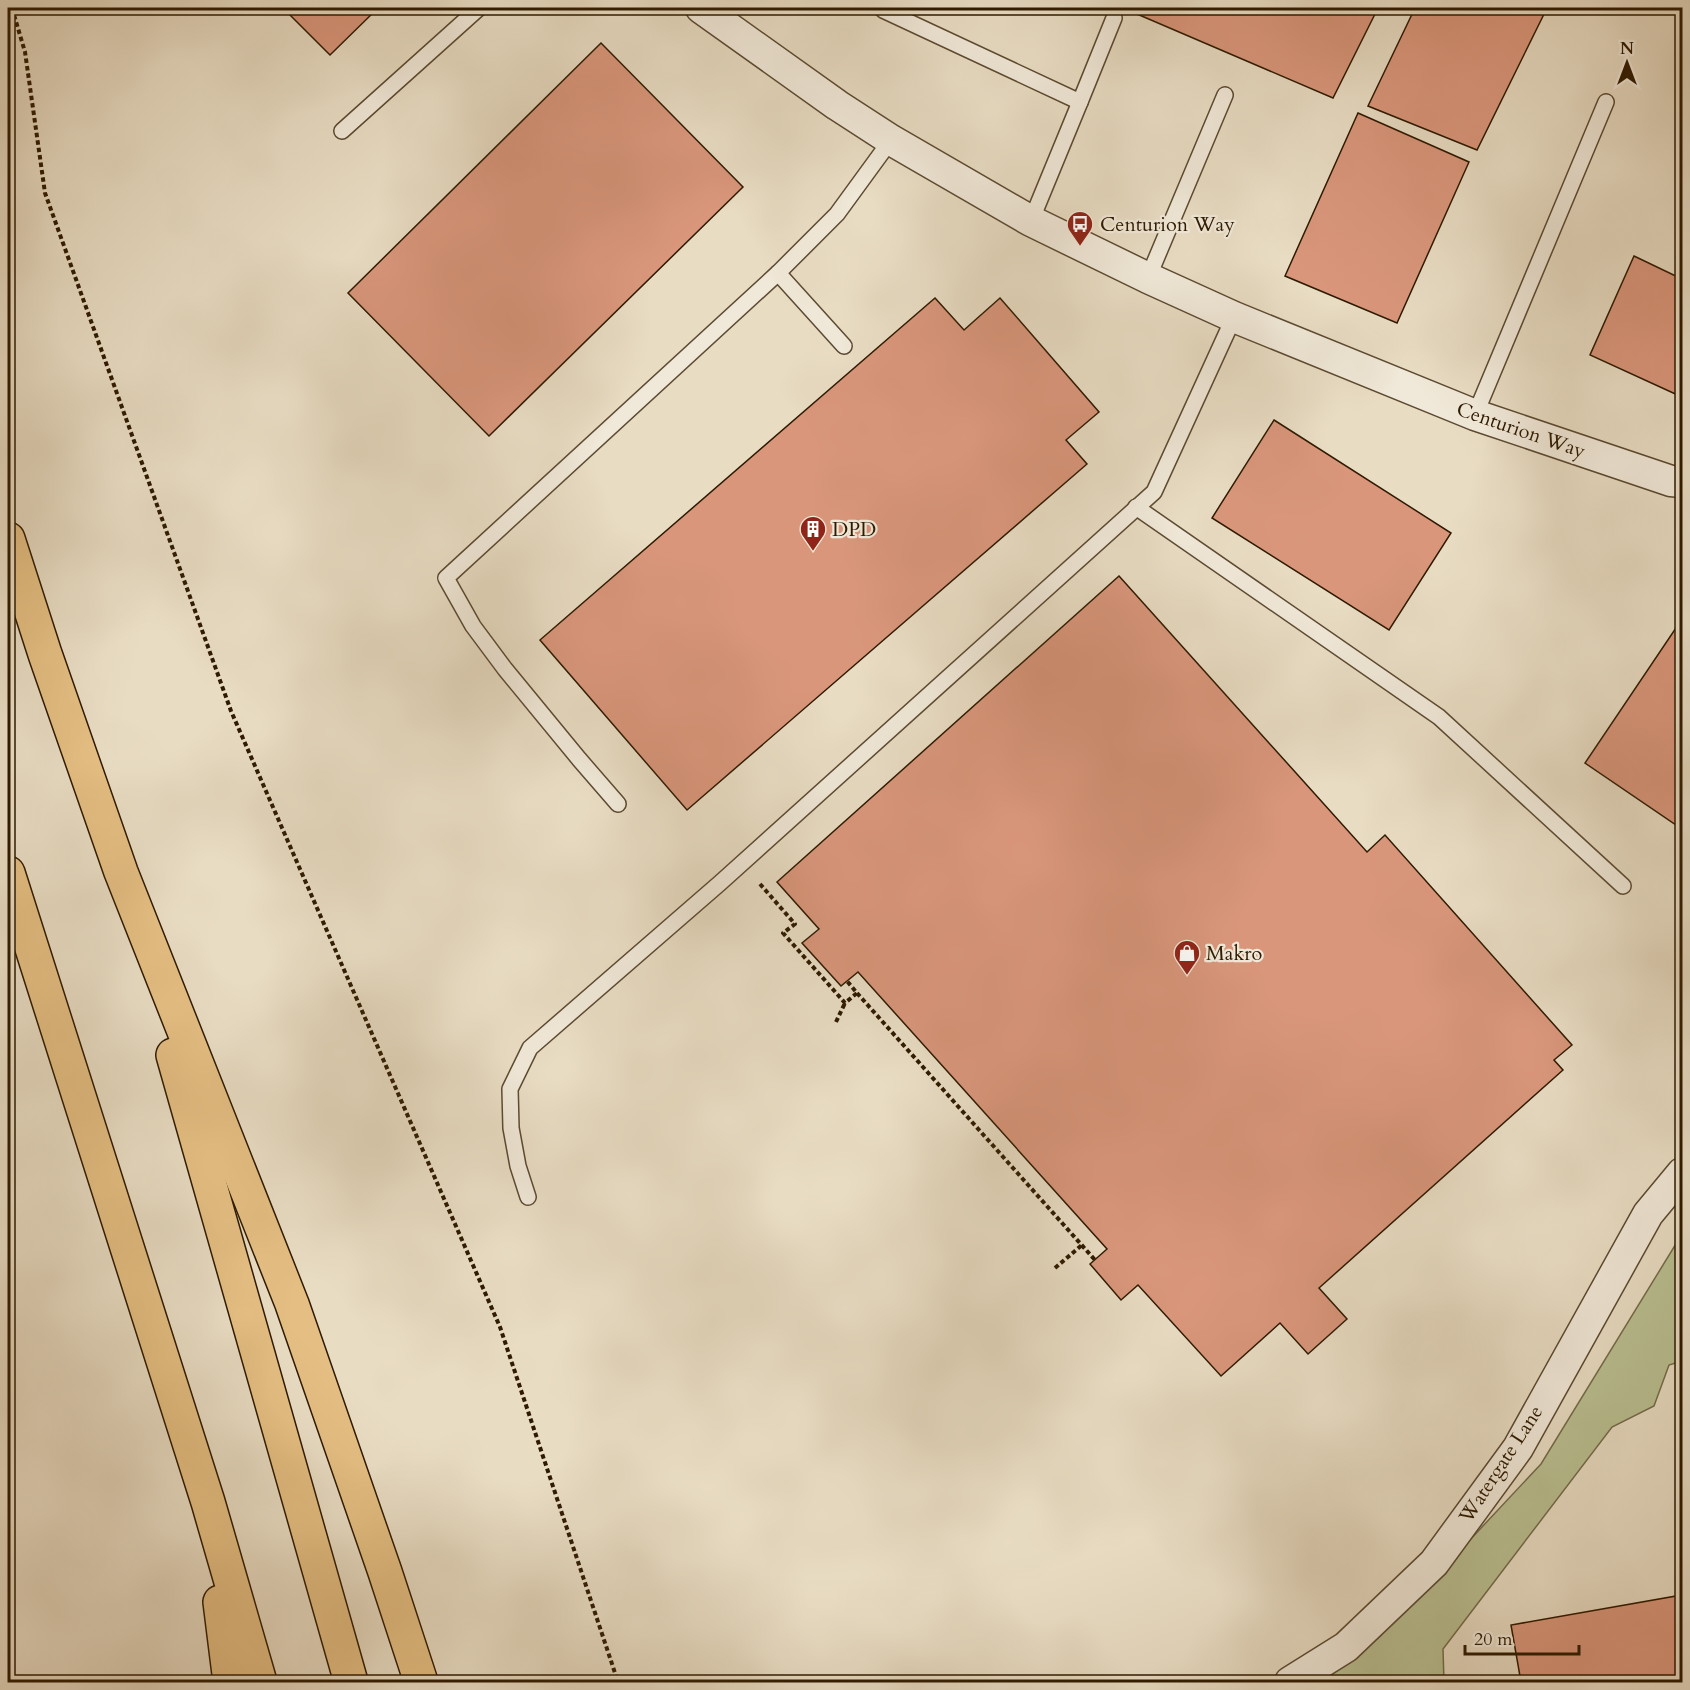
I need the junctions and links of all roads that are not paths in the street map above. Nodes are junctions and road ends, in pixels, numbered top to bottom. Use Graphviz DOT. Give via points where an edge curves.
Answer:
graph roads {
  1 [pos="479,8"];
  2 [pos="701,8"];
  3 [pos="883,10"];
  4 [pos="1114,18"];
  5 [pos="1225,95"];
  6 [pos="1080,102"];
  7 [pos="1605,102"];
  8 [pos="342,132"];
  9 [pos="891,140"];
  10 [pos="1032,221"];
  11 [pos="778,273"];
  12 [pos="1148,279"];
  13 [pos="1234,316"];
  14 [pos="844,346"];
  15 [pos="1475,415"];
  16 [pos="1683,482"];
  17 [pos="1136,507"];
  18 [pos="8,539"];
  19 [pos="618,804"];
  20 [pos="122,872"];
  21 [pos="8,873"];
  22 [pos="1623,886"];
  23 [pos="1683,1173"];
  24 [pos="528,1197"];
  25 [pos="208,1502"];
  26 [pos="230,1683"];
  27 [pos="260,1683"];
  28 [pos="351,1683"];
  29 [pos="421,1683"];
  30 [pos="1290,1683"];
  1 -- 8 [label="lane"];
  2 -- 9 [label="street, Centurion Way"];
  3 -- 6 [label="lane"];
  4 -- 6 [label="lane"];
  5 -- 12 [label="lane"];
  6 -- 10 [label="lane"];
  7 -- 15 [label="lane"];
  9 -- 10 [label="street, Centurion Way"];
  9 -- 11 [label="lane" via="837,214"];
  10 -- 12 [label="street, Centurion Way"];
  11 -- 14 [label="lane"];
  11 -- 19 [label="lane" via="446,578 473,626 505,669"];
  12 -- 13 [label="street, Centurion Way"];
  13 -- 15 [label="street, Centurion Way"];
  13 -- 17 [label="lane" via="1154,492"];
  15 -- 16 [label="street, Centurion Way"];
  17 -- 22 [label="lane" via="1439,717"];
  17 -- 24 [label="lane" via="530,1048 510,1089 518,1166"];
  18 -- 20 [label="highway"];
  20 -- 28 [label="highway"];
  20 -- 29 [label="highway" via="292,1304"];
  21 -- 25 [label="highway"];
  23 -- 30 [label="street, Watergate Lane" via="1648,1214 1518,1448 1434,1563 1346,1647"];
  25 -- 26 [label="highway"];
  25 -- 27 [label="highway"];
}
